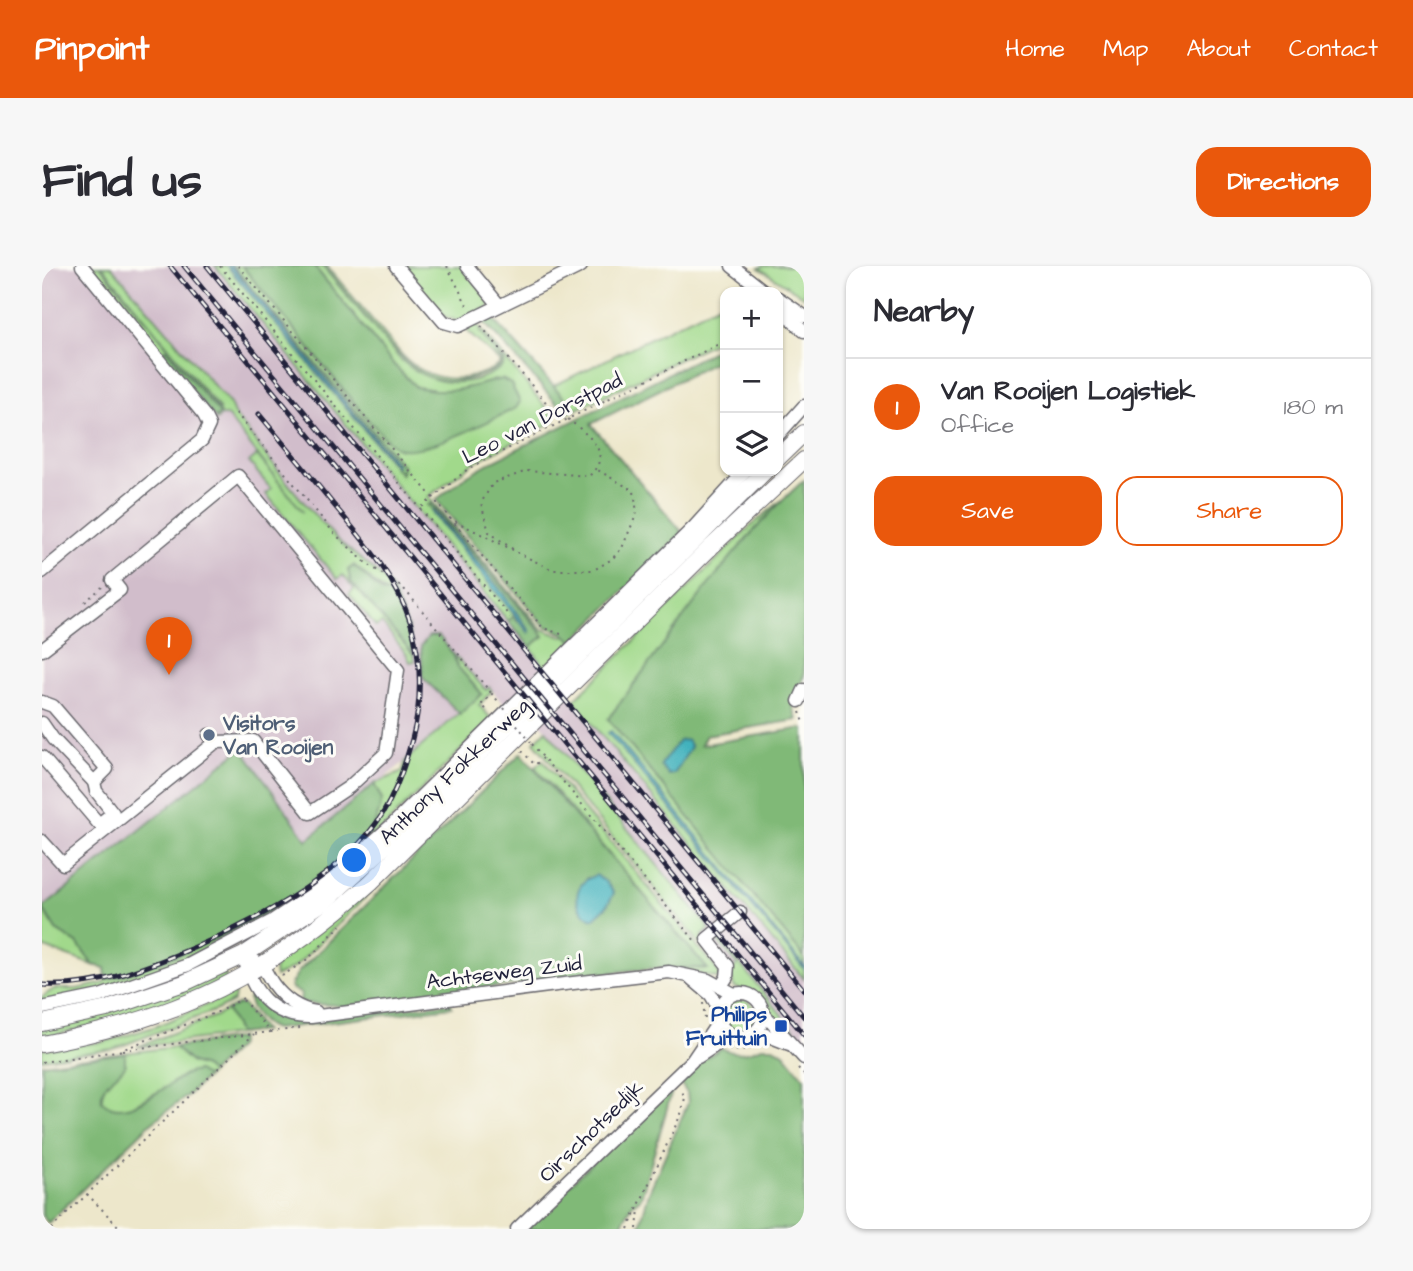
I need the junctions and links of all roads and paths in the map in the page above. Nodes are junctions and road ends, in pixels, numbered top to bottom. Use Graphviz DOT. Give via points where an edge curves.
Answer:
graph roads {
  1 [pos="82,266"];
  2 [pos="220,266"];
  3 [pos="238,266"];
  4 [pos="396,266"];
  5 [pos="447,266"];
  6 [pos="467,266"];
  7 [pos="580,266"];
  8 [pos="732,266"];
  9 [pos="759,287"];
  10 [pos="783,301"];
  11 [pos="499,305"];
  12 [pos="783,312"];
  13 [pos="804,316"];
  14 [pos="474,318"];
  15 [pos="804,331"];
  16 [pos="720,343"];
  17 [pos="804,406"];
  18 [pos="236,413"];
  19 [pos="567,418"];
  20 [pos="562,421"];
  21 [pos="783,429"];
  22 [pos="804,433"];
  23 [pos="783,453"];
  24 [pos="804,460"];
  25 [pos="596,469"];
  26 [pos="740,476"];
  27 [pos="760,476"];
  28 [pos="433,498"];
  29 [pos="420,509"];
  30 [pos="448,517"];
  31 [pos="518,552"];
  32 [pos="42,572"];
  33 [pos="107,583"];
  34 [pos="77,608"];
  35 [pos="510,617"];
  36 [pos="561,635"];
  37 [pos="42,650"];
  38 [pos="492,694"];
  39 [pos="42,703"];
  40 [pos="486,709"];
  41 [pos="42,723"];
  42 [pos="523,752"];
  43 [pos="42,757"];
  44 [pos="543,757"];
  45 [pos="94,782"];
  46 [pos="42,841"];
  47 [pos="740,912"];
  48 [pos="703,950"];
  49 [pos="244,955"];
  50 [pos="263,966"];
  51 [pos="247,975"];
  52 [pos="712,994"];
  53 [pos="734,994"];
  54 [pos="242,999"];
  55 [pos="42,1008"];
  56 [pos="763,1013"];
  57 [pos="331,1014"];
  58 [pos="719,1015"];
  59 [pos="42,1023"];
  60 [pos="271,1032"];
  61 [pos="254,1034"];
  62 [pos="752,1034"];
  63 [pos="720,1038"];
  64 [pos="42,1044"];
  65 [pos="764,1044"];
  66 [pos="794,1046"];
  67 [pos="119,1051"];
  68 [pos="798,1059"];
  69 [pos="42,1062"];
  70 [pos="804,1074"];
  71 [pos="674,1079"];
  72 [pos="88,1194"];
  73 [pos="639,1208"];
  74 [pos="51,1229"];
  75 [pos="121,1229"];
  76 [pos="517,1229"];
  77 [pos="628,1229"];
  78 [pos="637,1229"];
  1 -- 32 [label="street" via="209,425 202,440"];
  2 -- 29 [label="path"];
  3 -- 28 [label="path"];
  4 -- 14 [label="street" via="444,322 458,326"];
  5 -- 14 [label="path"];
  6 -- 11 [label="street"];
  7 -- 11 [label="street"];
  8 -- 9 [label="street"];
  10 -- 13 [label="street"];
  11 -- 14 [label="street"];
  12 -- 15 [label="street"];
  14 -- 20 [label="path"];
  16 -- 19 [label="path, Leo van Dorstpad"];
  17 -- 21 [label="street"];
  18 -- 38 [label="path" via="334,533 404,589"];
  19 -- 20 [label="path, Leo van Dorstpad"];
  19 -- 25 [label="path" via="600,451"];
  20 -- 28 [label="path, Leo van Dorstpad" via="470,468"];
  22 -- 23 [label="main road"];
  24 -- 50 [label="main road, Anthony Fokkerweg" via="371,882"];
  25 -- 31 [label="path" via="589,476 527,471 493,483 481,503 489,532"];
  25 -- 31 [label="path" via="634,491 637,513 622,548 612,559 594,570 553,570"];
  26 -- 55 [label="street, Anthony Fokkerweg" via="402,815 317,891 272,921 188,965 100,996"];
  27 -- 49 [label="main road, Anthony Fokkerweg" via="360,871 325,901"];
  28 -- 29 [label="path, Leo van Dorstpad"];
  28 -- 30 [label="path"];
  29 -- 35 [label="path"];
  30 -- 31 [label="path"];
  30 -- 36 [label="path" via="543,628"];
  33 -- 34 [label="path"];
  37 -- 46 [label="street" via="120,590 112,580 238,476 398,670 386,753 349,787 310,813 253,741 213,738 63,864"];
  38 -- 40 [label="path" via="481,705"];
  38 -- 44 [label="path, bridge"];
  39 -- 45 [label="street" via="53,706 107,769"];
  41 -- 45 [label="street"];
  42 -- 44 [label="path" via="535,765"];
  43 -- 45 [label="street" via="99,824 113,813"];
  44 -- 48 [label="path"];
  47 -- 52 [label="street" via="707,939 728,966 727,977"];
  49 -- 50 [label="street, Achtseweg Zuid"];
  49 -- 51 [label="street, Achtseweg Zuid"];
  49 -- 59 [label="main road, Anthony Fokkerweg" via="130,1003"];
  50 -- 51 [label="main road, Anthony Fokkerweg"];
  50 -- 57 [label="street, Achtseweg Zuid" via="289,1002"];
  51 -- 57 [label="street, Achtseweg Zuid" via="267,1002 288,1016"];
  51 -- 64 [label="main road, Anthony Fokkerweg" via="152,1017"];
  52 -- 53 [label="street, Achtseweg Zuid"];
  52 -- 57 [label="street, Achtseweg Zuid" via="708,980 649,973"];
  52 -- 58 [label="street"];
  52 -- 63 [label="path"];
  53 -- 56 [label="street" via="753,997"];
  53 -- 58 [label="street" via="723,1002"];
  54 -- 67 [label="path"];
  56 -- 62 [label="street" via="761,1025"];
  56 -- 66 [label="street"];
  58 -- 63 [label="street, Oirschotsedijk"];
  60 -- 61 [label="path"];
  61 -- 67 [label="path"];
  61 -- 72 [label="path"];
  62 -- 63 [label="street"];
  62 -- 66 [label="street"];
  63 -- 65 [label="path" via="726,1048 740,1051"];
  63 -- 71 [label="street, Oirschotsedijk"];
  66 -- 68 [label="street"];
  67 -- 69 [label="path"];
  68 -- 70 [label="path"];
  71 -- 73 [label="path" via="685,1098 681,1114"];
  71 -- 76 [label="street, Oirschotsedijk"];
  72 -- 74 [label="path"];
  72 -- 75 [label="path"];
  73 -- 77 [label="path"];
  73 -- 78 [label="path"];
}
